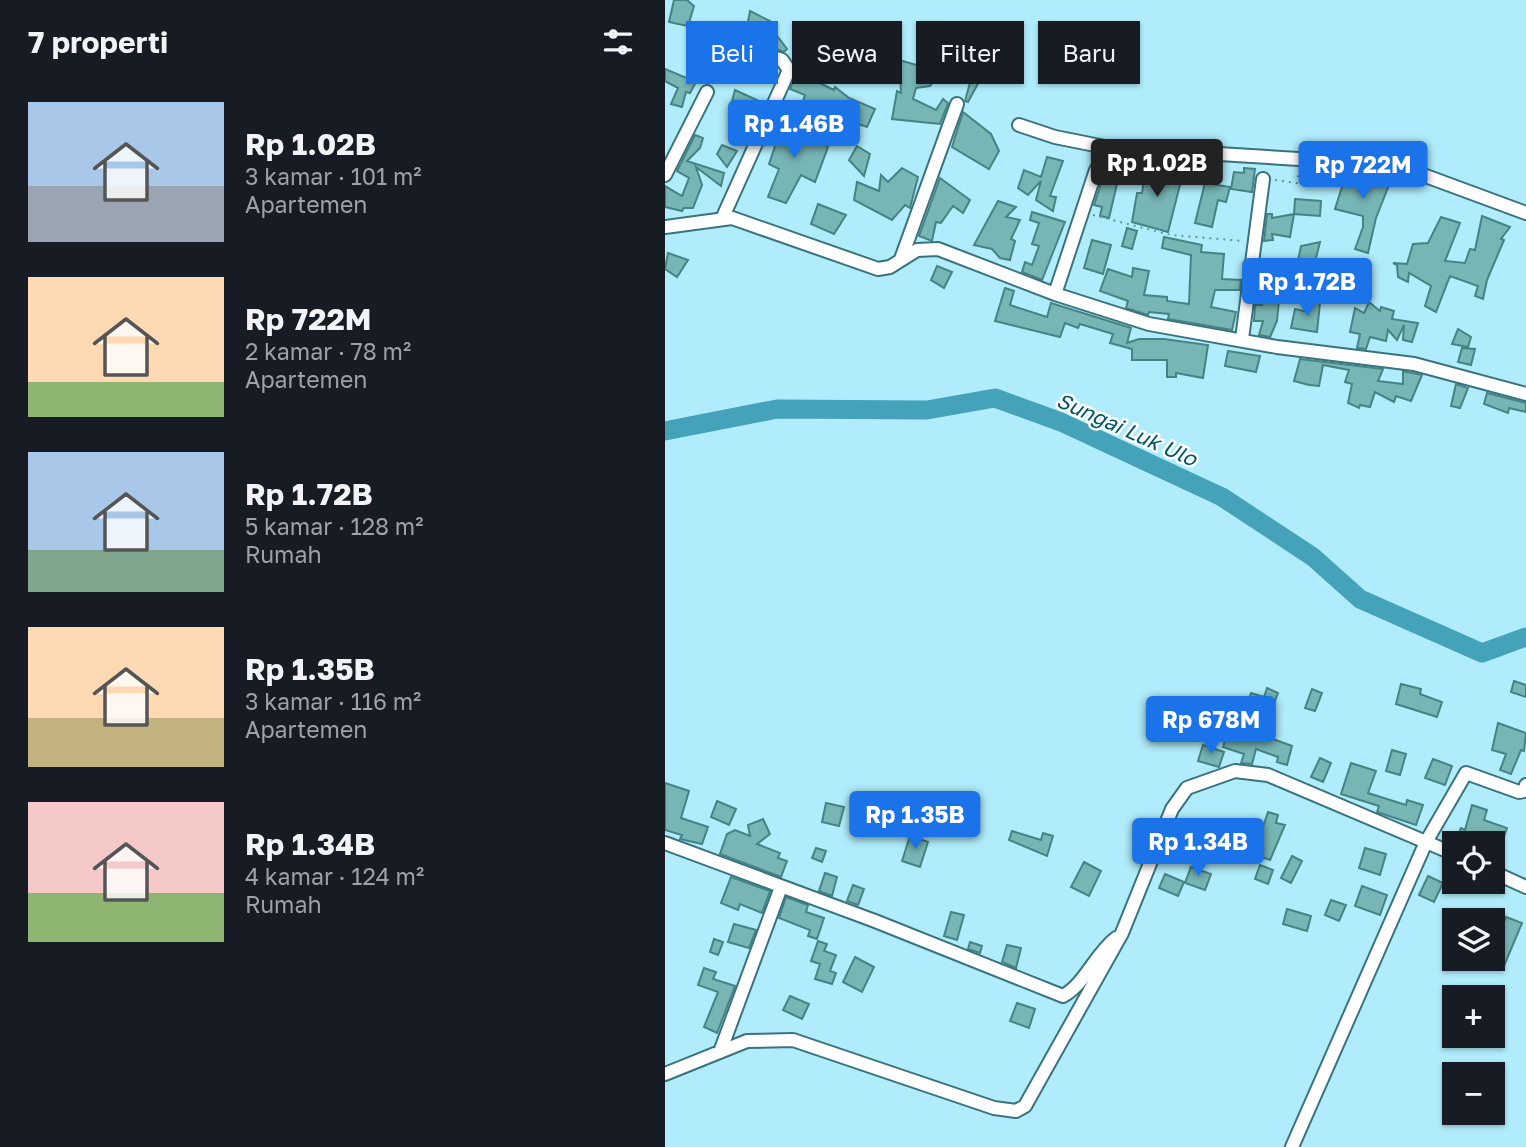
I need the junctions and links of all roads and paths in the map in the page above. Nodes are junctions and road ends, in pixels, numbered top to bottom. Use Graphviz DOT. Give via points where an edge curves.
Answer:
graph roads {
  1 [pos="778,59"];
  2 [pos="707,92"];
  3 [pos="957,104"];
  4 [pos="1019,125"];
  5 [pos="671,145"];
  6 [pos="1096,170"];
  7 [pos="665,175"];
  8 [pos="1325,176"];
  9 [pos="1263,179"];
  10 [pos="1082,212"];
  11 [pos="1526,213"];
  12 [pos="722,219"];
  13 [pos="665,227"];
  14 [pos="1254,242"];
  15 [pos="901,259"];
  16 [pos="1055,294"];
  17 [pos="1242,339"];
  18 [pos="1526,394"];
  19 [pos="1526,785"];
  20 [pos="1426,842"];
  21 [pos="665,843"];
  22 [pos="1442,849"];
  23 [pos="1505,877"];
  24 [pos="781,887"];
  25 [pos="1526,887"];
  26 [pos="1122,933"];
  27 [pos="720,1052"];
  28 [pos="665,1073"];
  29 [pos="1292,1147"];
  1 -- 12 [label="street" via="789,70"];
  2 -- 5 [label="street"];
  3 -- 15 [label="street"];
  4 -- 11 [label="street" via="1105,146 1395,164"];
  5 -- 7 [label="street"];
  6 -- 10 [label="street"];
  8 -- 9 [label="path" via="1298,174 1297,183"];
  9 -- 14 [label="street"];
  10 -- 14 [label="path" via="1171,235"];
  10 -- 16 [label="street"];
  12 -- 13 [label="street"];
  12 -- 15 [label="street" via="732,218 878,269"];
  14 -- 17 [label="street"];
  15 -- 16 [label="street" via="927,247 938,249"];
  16 -- 17 [label="street" via="1149,324"];
  17 -- 18 [label="street" via="1414,364"];
  19 -- 20 [label="street" via="1518,792 1466,773"];
  20 -- 22 [label="street"];
  20 -- 26 [label="street" via="1268,775 1223,774 1187,788 1172,809"];
  20 -- 29 [label="street"];
  21 -- 24 [label="street"];
  23 -- 25 [label="street"];
  24 -- 26 [label="street" via="1063,996"];
  24 -- 27 [label="street"];
  26 -- 27 [label="street" via="1025,1106 1016,1111 994,1108 793,1040 747,1041"];
  27 -- 28 [label="street"];
}
